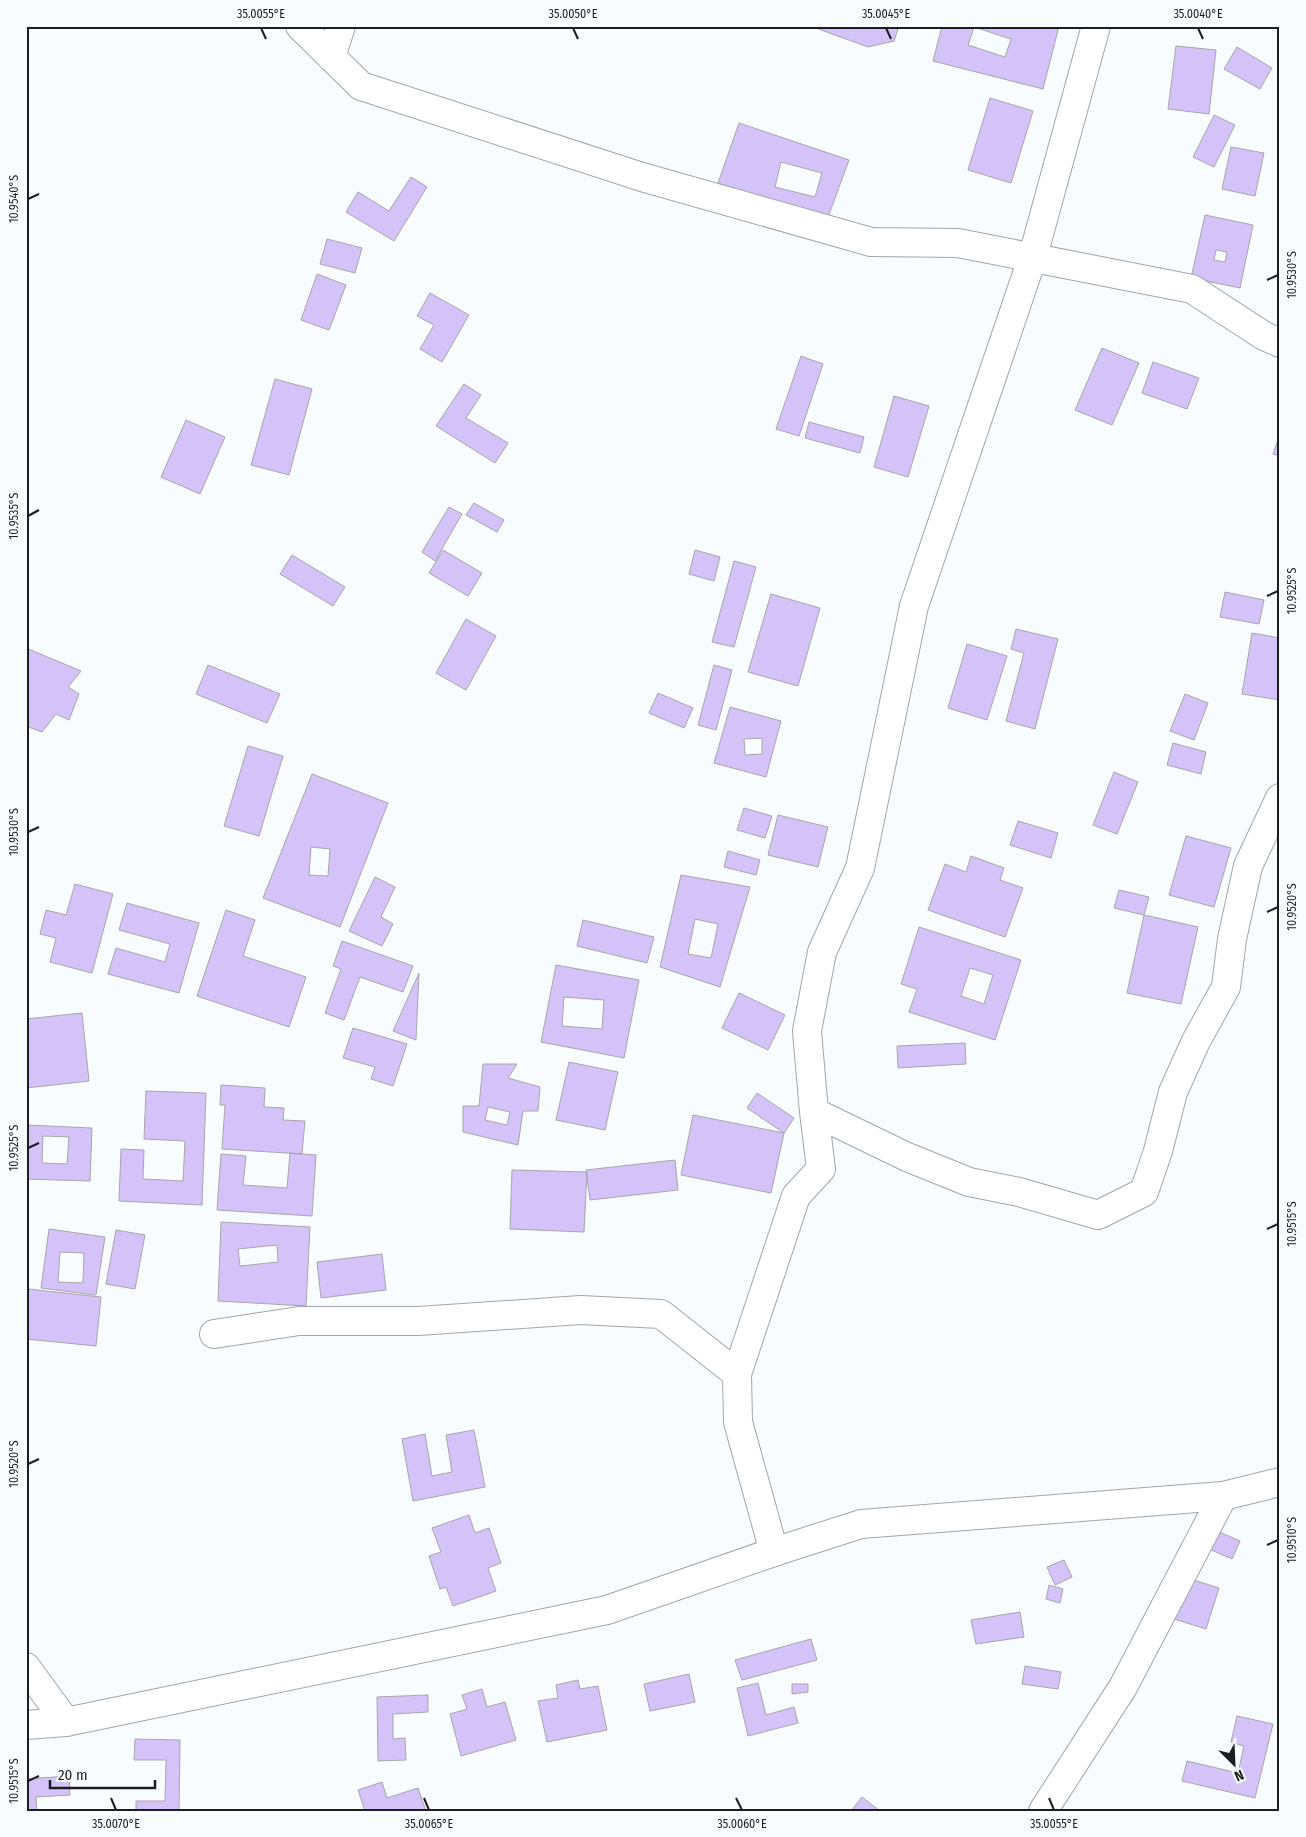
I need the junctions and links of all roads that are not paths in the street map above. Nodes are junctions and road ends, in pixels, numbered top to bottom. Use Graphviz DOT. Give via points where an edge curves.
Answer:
graph roads {
  1 [pos="300,26"];
  2 [pos="342,26"];
  3 [pos="1096,26"];
  4 [pos="331,57"];
  5 [pos="1033,256"];
  6 [pos="1280,343"];
  7 [pos="1280,798"];
  8 [pos="814,1112"];
  9 [pos="214,1334"];
  10 [pos="737,1374"];
  11 [pos="1280,1482"];
  12 [pos="1223,1496"];
  13 [pos="774,1552"];
  14 [pos="26,1667"];
  15 [pos="66,1722"];
  16 [pos="26,1725"];
  17 [pos="1043,1811"];
  1 -- 4 [label="street"];
  2 -- 4 [label="street"];
  3 -- 5 [label="street"];
  4 -- 5 [label="street" via="361,86 642,178 871,242 958,243"];
  5 -- 6 [label="street" via="1192,289"];
  5 -- 8 [label="street" via="914,606 860,868 822,952 807,1031"];
  7 -- 8 [label="street" via="1248,866 1232,939 1226,987 1173,1092 1144,1192 1098,1215 1019,1192 969,1182 907,1157"];
  8 -- 10 [label="street" via="821,1168 796,1196"];
  9 -- 10 [label="street" via="299,1321 418,1321 581,1310 661,1314"];
  10 -- 13 [label="street" via="738,1422"];
  11 -- 12 [label="street"];
  12 -- 13 [label="street" via="860,1524"];
  12 -- 17 [label="street" via="1123,1687"];
  13 -- 15 [label="street" via="607,1610"];
  14 -- 15 [label="street"];
  15 -- 16 [label="street"];
}
